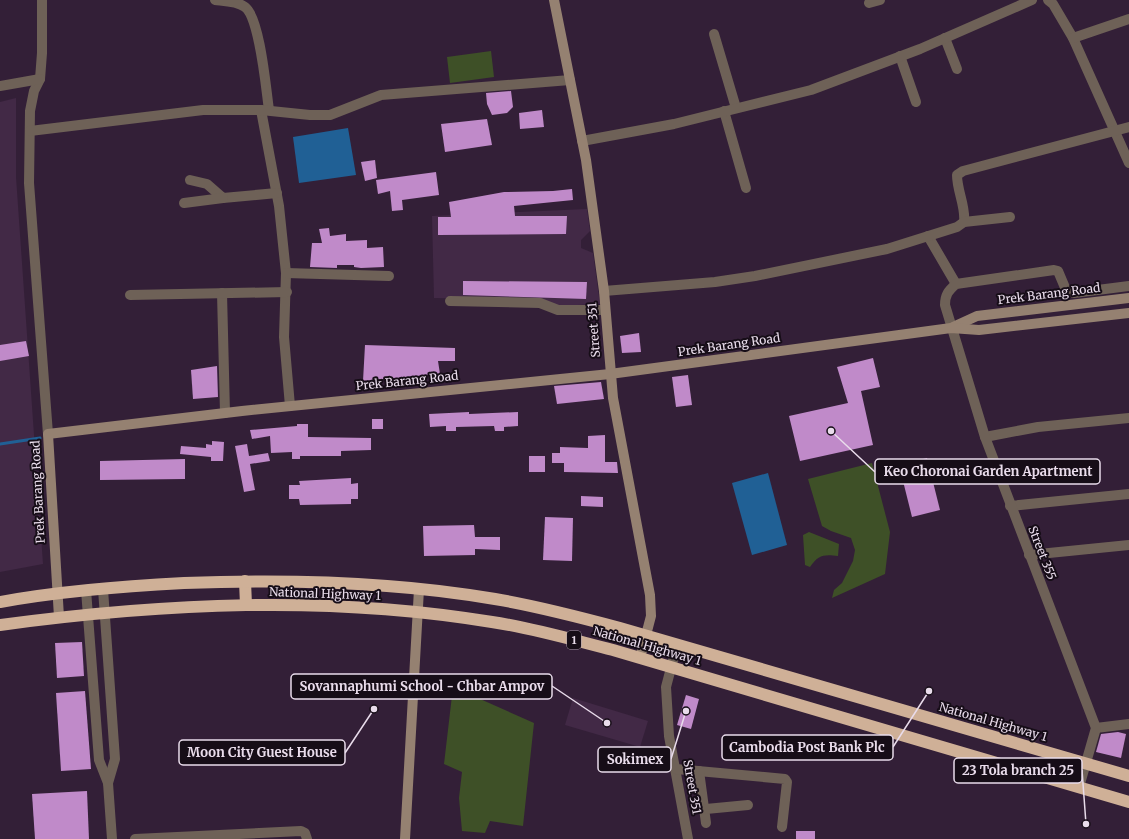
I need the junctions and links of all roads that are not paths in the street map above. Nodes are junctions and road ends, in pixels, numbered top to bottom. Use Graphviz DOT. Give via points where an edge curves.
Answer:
graph roads {
  1 [pos="42,0"];
  2 [pos="215,0"];
  3 [pos="554,0"];
  4 [pos="880,0"];
  5 [pos="1032,0"];
  6 [pos="1048,0"];
  7 [pos="869,3"];
  8 [pos="1011,4"];
  9 [pos="1129,19"];
  10 [pos="714,34"];
  11 [pos="945,38"];
  12 [pos="1073,38"];
  13 [pos="900,56"];
  14 [pos="957,69"];
  15 [pos="40,79"];
  16 [pos="570,80"];
  17 [pos="0,86"];
  18 [pos="916,102"];
  19 [pos="736,108"];
  20 [pos="265,110"];
  21 [pos="724,111"];
  22 [pos="1129,128"];
  23 [pos="30,131"];
  24 [pos="1116,131"];
  25 [pos="582,141"];
  26 [pos="1129,163"];
  27 [pos="190,180"];
  28 [pos="746,188"];
  29 [pos="277,193"];
  30 [pos="223,198"];
  31 [pos="184,203"];
  32 [pos="1010,217"];
  33 [pos="964,222"];
  34 [pos="928,236"];
  35 [pos="286,273"];
  36 [pos="389,276"];
  37 [pos="956,284"];
  38 [pos="1129,286"];
  39 [pos="287,292"];
  40 [pos="604,292"];
  41 [pos="222,293"];
  42 [pos="130,295"];
  43 [pos="1129,298"];
  44 [pos="450,301"];
  45 [pos="605,310"];
  46 [pos="1129,313"];
  47 [pos="951,328"];
  48 [pos="610,374"];
  49 [pos="290,406"];
  50 [pos="225,413"];
  51 [pos="1129,418"];
  52 [pos="48,434"];
  53 [pos="985,437"];
  54 [pos="1129,494"];
  55 [pos="1010,506"];
  56 [pos="1129,545"];
  57 [pos="1029,555"];
  58 [pos="245,581"];
  59 [pos="103,589"];
  60 [pos="419,589"];
  61 [pos="86,590"];
  62 [pos="56,594"];
  63 [pos="0,602"];
  64 [pos="246,605"];
  65 [pos="106,612"];
  66 [pos="417,613"];
  67 [pos="89,614"];
  68 [pos="59,617"];
  69 [pos="0,625"];
  70 [pos="646,636"];
  71 [pos="677,645"];
  72 [pos="640,658"];
  73 [pos="671,667"];
  74 [pos="1129,724"];
  75 [pos="1096,728"];
  76 [pos="1086,764"];
  77 [pos="676,769"];
  78 [pos="699,771"];
  79 [pos="1129,776"];
  80 [pos="108,784"];
  81 [pos="1079,787"];
  82 [pos="1129,802"];
  83 [pos="748,805"];
  84 [pos="706,809"];
  85 [pos="706,823"];
  86 [pos="782,827"];
  87 [pos="112,839"];
  88 [pos="134,839"];
  89 [pos="307,839"];
  90 [pos="405,839"];
  91 [pos="688,839"];
  1 -- 15 [label="street"];
  2 -- 20 [label="street" via="245,6 253,16"];
  3 -- 16 [label="main road, Street 351"];
  4 -- 7 [label="street"];
  5 -- 8 [label="street"];
  6 -- 12 [label="street" via="1054,4"];
  8 -- 11 [label="street"];
  9 -- 12 [label="street"];
  10 -- 19 [label="street"];
  11 -- 13 [label="street"];
  11 -- 14 [label="street"];
  12 -- 24 [label="street"];
  13 -- 18 [label="street"];
  13 -- 19 [label="street" via="811,90"];
  15 -- 17 [label="street"];
  15 -- 23 [label="street" via="33,98"];
  16 -- 20 [label="street" via="381,95 330,115"];
  16 -- 25 [label="main road, Street 351"];
  19 -- 21 [label="street"];
  20 -- 23 [label="street" via="203,110"];
  20 -- 29 [label="street"];
  21 -- 25 [label="street" via="674,124"];
  21 -- 28 [label="street"];
  22 -- 24 [label="street"];
  23 -- 52 [label="street" via="29,183"];
  24 -- 26 [label="street"];
  24 -- 33 [label="street" via="963,171 957,175 957,183 965,216"];
  25 -- 40 [label="main road, Street 351"];
  27 -- 30 [label="street" via="207,184"];
  29 -- 30 [label="street"];
  29 -- 35 [label="street"];
  30 -- 31 [label="street"];
  32 -- 33 [label="street"];
  33 -- 34 [label="street"];
  34 -- 37 [label="street"];
  34 -- 40 [label="street" via="865,254 755,276"];
  35 -- 36 [label="street"];
  35 -- 39 [label="street"];
  37 -- 38 [label="street" via="1054,270 1058,271 1066,290 1074,293"];
  37 -- 47 [label="street, Street 355" via="945,298"];
  39 -- 41 [label="street"];
  39 -- 49 [label="street" via="284,337"];
  40 -- 45 [label="main road, Street 351"];
  41 -- 42 [label="street"];
  41 -- 50 [label="street"];
  43 -- 47 [label="main road, Prek Barang Road" via="977,316"];
  44 -- 45 [label="street" via="540,303 558,310"];
  45 -- 48 [label="main road, Street 351"];
  46 -- 47 [label="main road, Prek Barang Road" via="980,330"];
  47 -- 48 [label="main road, Prek Barang Road"];
  47 -- 53 [label="street, Street 355"];
  48 -- 49 [label="main road, Prek Barang Road"];
  48 -- 70 [label="main road, Street 351" via="650,595 651,616"];
  49 -- 50 [label="main road, Prek Barang Road"];
  50 -- 52 [label="main road, Prek Barang Road"];
  51 -- 53 [label="street" via="1038,427"];
  52 -- 62 [label="main road, Prek Barang Road"];
  53 -- 55 [label="street, Street 355"];
  54 -- 55 [label="street"];
  55 -- 57 [label="street, Street 355"];
  56 -- 57 [label="street"];
  57 -- 75 [label="street, Street 355"];
  58 -- 59 [label="highway, National Highway 1 / 1"];
  58 -- 60 [label="highway, National Highway 1 / 1" via="321,581"];
  58 -- 64 [label="highway"];
  59 -- 61 [label="highway, National Highway 1 / 1"];
  59 -- 65 [label="street"];
  60 -- 66 [label="main road"];
  60 -- 70 [label="highway, National Highway 1 / 1" via="494,598"];
  61 -- 62 [label="highway, National Highway 1 / 1"];
  61 -- 67 [label="street"];
  62 -- 63 [label="highway, National Highway 1 / 1"];
  62 -- 68 [label="main road, Prek Barang Road"];
  64 -- 65 [label="highway, National Highway 1 / 1"];
  64 -- 66 [label="highway, National Highway 1 / 1" via="313,605"];
  65 -- 67 [label="highway, National Highway 1 / 1"];
  65 -- 80 [label="street" via="115,759"];
  66 -- 72 [label="highway, National Highway 1 / 1" via="493,622 538,631"];
  66 -- 90 [label="main road"];
  67 -- 68 [label="highway, National Highway 1 / 1"];
  67 -- 80 [label="street" via="99,760"];
  68 -- 69 [label="highway, National Highway 1 / 1"];
  70 -- 71 [label="highway, National Highway 1 / 1"];
  70 -- 72 [label="main road, Street 351"];
  71 -- 73 [label="street, Street 351"];
  71 -- 76 [label="highway, National Highway 1 / 1"];
  72 -- 73 [label="highway, National Highway 1 / 1"];
  73 -- 77 [label="street, Street 351" via="666,687 669,736"];
  73 -- 81 [label="highway, National Highway 1 / 1"];
  74 -- 75 [label="street"];
  75 -- 76 [label="street"];
  76 -- 79 [label="highway, National Highway 1 / 1"];
  76 -- 81 [label="street"];
  77 -- 78 [label="street"];
  77 -- 91 [label="street, Street 351"];
  78 -- 84 [label="street"];
  78 -- 86 [label="street" via="785,779 787,782"];
  80 -- 87 [label="street"];
  81 -- 82 [label="highway, National Highway 1 / 1"];
  83 -- 84 [label="street"];
  84 -- 85 [label="street"];
  88 -- 89 [label="street" via="301,831"];
}
